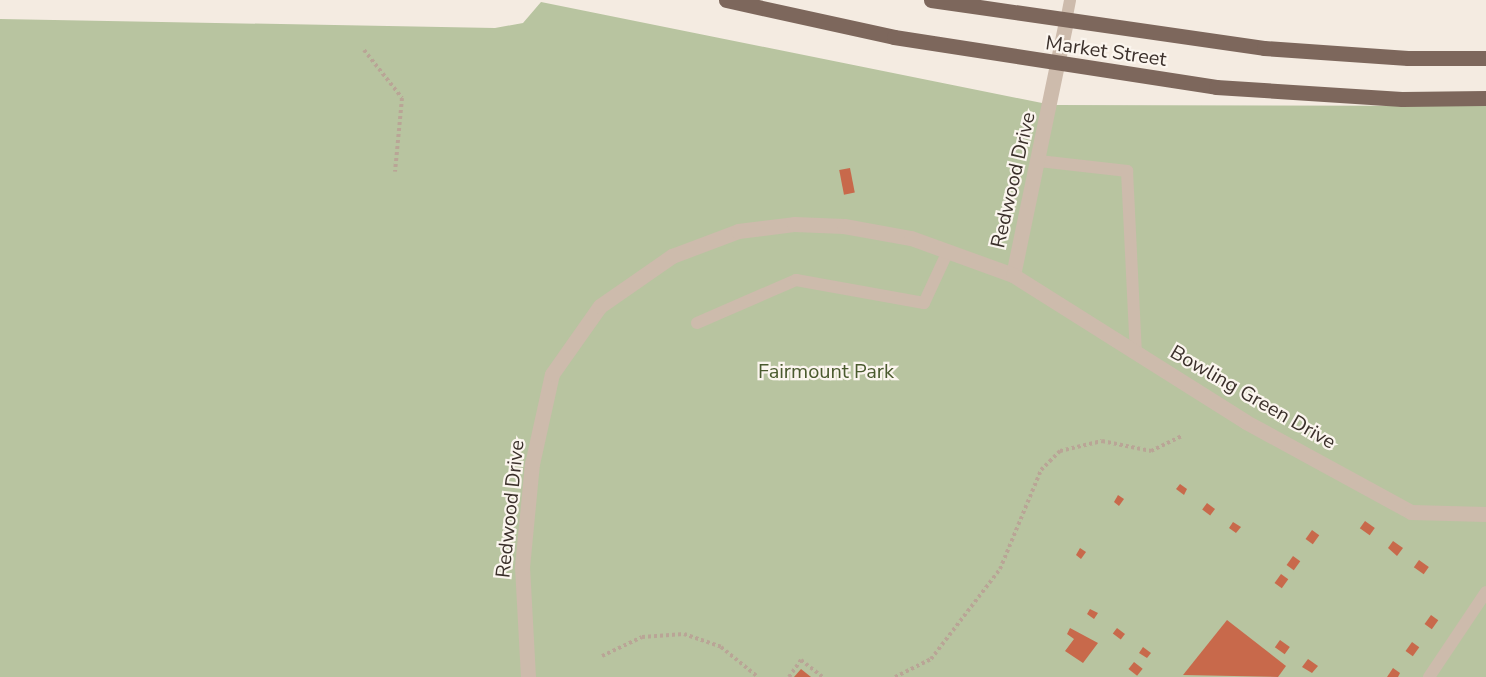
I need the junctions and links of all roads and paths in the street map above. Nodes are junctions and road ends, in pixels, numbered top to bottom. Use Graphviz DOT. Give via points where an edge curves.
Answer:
graph roads {
  1 [pos="726,0"];
  2 [pos="931,0"];
  3 [pos="1070,0"];
  4 [pos="1066,21"];
  5 [pos="364,50"];
  6 [pos="1486,58"];
  7 [pos="1060,65"];
  8 [pos="1486,98"];
  9 [pos="1039,161"];
  10 [pos="395,172"];
  11 [pos="948,251"];
  12 [pos="1013,274"];
  13 [pos="697,323"];
  14 [pos="1136,352"];
  15 [pos="1182,436"];
  16 [pos="1486,514"];
  17 [pos="1486,592"];
  18 [pos="602,656"];
  19 [pos="528,677"];
  20 [pos="758,677"];
  21 [pos="789,677"];
  22 [pos="823,677"];
  23 [pos="895,677"];
  24 [pos="1429,677"];
  1 -- 7 [label="main road, Market Street" via="894,37"];
  2 -- 4 [label="main road, Market Street"];
  3 -- 4 [label="lane"];
  4 -- 6 [label="main road, Market Street" via="1264,48 1408,58"];
  4 -- 7 [label="street, Redwood Drive"];
  5 -- 10 [label="path" via="402,98"];
  7 -- 8 [label="main road, Market Street" via="1253,91 1402,99"];
  7 -- 9 [label="street, Redwood Drive"];
  9 -- 12 [label="street, Redwood Drive"];
  9 -- 14 [label="lane" via="1127,171"];
  11 -- 12 [label="street, Redwood Drive"];
  11 -- 13 [label="lane" via="924,303 796,280"];
  11 -- 19 [label="street, Redwood Drive" via="911,238 844,226 794,224 738,231 672,256 600,306 552,374 532,464 522,567"];
  12 -- 14 [label="street, Bowling Green Drive"];
  14 -- 16 [label="street, Bowling Green Drive" via="1246,422 1411,512"];
  15 -- 23 [label="path" via="1151,451 1102,441 1060,451 1041,470 1000,569 931,659"];
  17 -- 24 [label="lane"];
  18 -- 20 [label="path" via="642,637 684,634 721,647"];
  21 -- 22 [label="path" via="801,660"];
}
